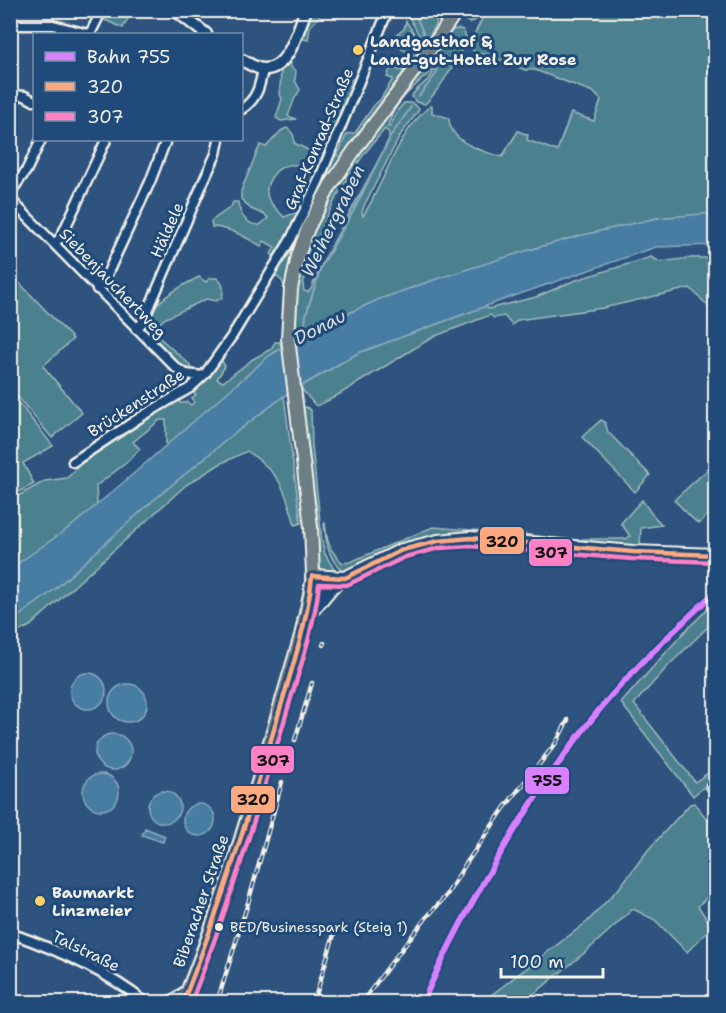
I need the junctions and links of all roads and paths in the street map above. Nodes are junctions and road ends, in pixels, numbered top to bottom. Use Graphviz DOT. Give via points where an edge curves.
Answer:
graph roads {
  1 [pos="102,10"];
  2 [pos="175,10"];
  3 [pos="306,10"];
  4 [pos="388,10"];
  5 [pos="437,10"];
  6 [pos="454,14"];
  7 [pos="10,25"];
  8 [pos="85,33"];
  9 [pos="90,33"];
  10 [pos="205,33"];
  11 [pos="243,60"];
  12 [pos="263,69"];
  13 [pos="10,95"];
  14 [pos="33,100"];
  15 [pos="243,108"];
  16 [pos="41,141"];
  17 [pos="106,141"];
  18 [pos="166,141"];
  19 [pos="219,141"];
  20 [pos="10,194"];
  21 [pos="10,199"];
  22 [pos="54,244"];
  23 [pos="270,275"];
  24 [pos="97,289"];
  25 [pos="136,329"];
  26 [pos="202,376"];
  27 [pos="73,462"];
  28 [pos="716,555"];
  29 [pos="345,578"];
  30 [pos="312,579"];
  31 [pos="333,587"];
  32 [pos="306,618"];
  33 [pos="10,933"];
  34 [pos="188,989"];
  35 [pos="145,1002"];
  36 [pos="154,1002"];
  37 [pos="165,1002"];
  38 [pos="183,1002"];
  1 -- 9 [label="street"];
  2 -- 10 [label="street"];
  3 -- 12 [label="street" via="282,63"];
  4 -- 23 [label="street, Graf-Konrad-Straße" via="320,180"];
  5 -- 6 [label="street"];
  6 -- 30 [label="main road, Biberacher Straße" via="336,177 308,228 298,256 288,338 311,527"];
  7 -- 8 [label="street" via="53,25"];
  11 -- 12 [label="street"];
  12 -- 15 [label="street" via="256,96"];
  13 -- 14 [label="street"];
  16 -- 20 [label="street"];
  17 -- 22 [label="street" via="61,237"];
  18 -- 24 [label="street" via="150,182"];
  19 -- 25 [label="street, Häldele" via="189,218 143,322"];
  21 -- 22 [label="street, Siebenjauchertweg"];
  22 -- 24 [label="street, Siebenjauchertweg"];
  23 -- 26 [label="street, Brückenstraße"];
  24 -- 25 [label="street, Siebenjauchertweg"];
  25 -- 26 [label="street, Siebenjauchertweg" via="176,368"];
  26 -- 27 [label="street, Brückenstraße" via="190,388"];
  28 -- 29 [label="main road" via="643,553 470,538 402,550"];
  29 -- 30 [label="main road"];
  29 -- 31 [label="main road"];
  30 -- 31 [label="main road" via="319,587"];
  30 -- 32 [label="main road, Biberacher Straße"];
  31 -- 32 [label="main road"];
  32 -- 34 [label="main road, Biberacher Straße" via="223,895"];
  33 -- 35 [label="street, Talstraße" via="99,972"];
  34 -- 37 [label="street"];
  34 -- 38 [label="main road, Biberacher Straße"];
  35 -- 36 [label="street"];
}
